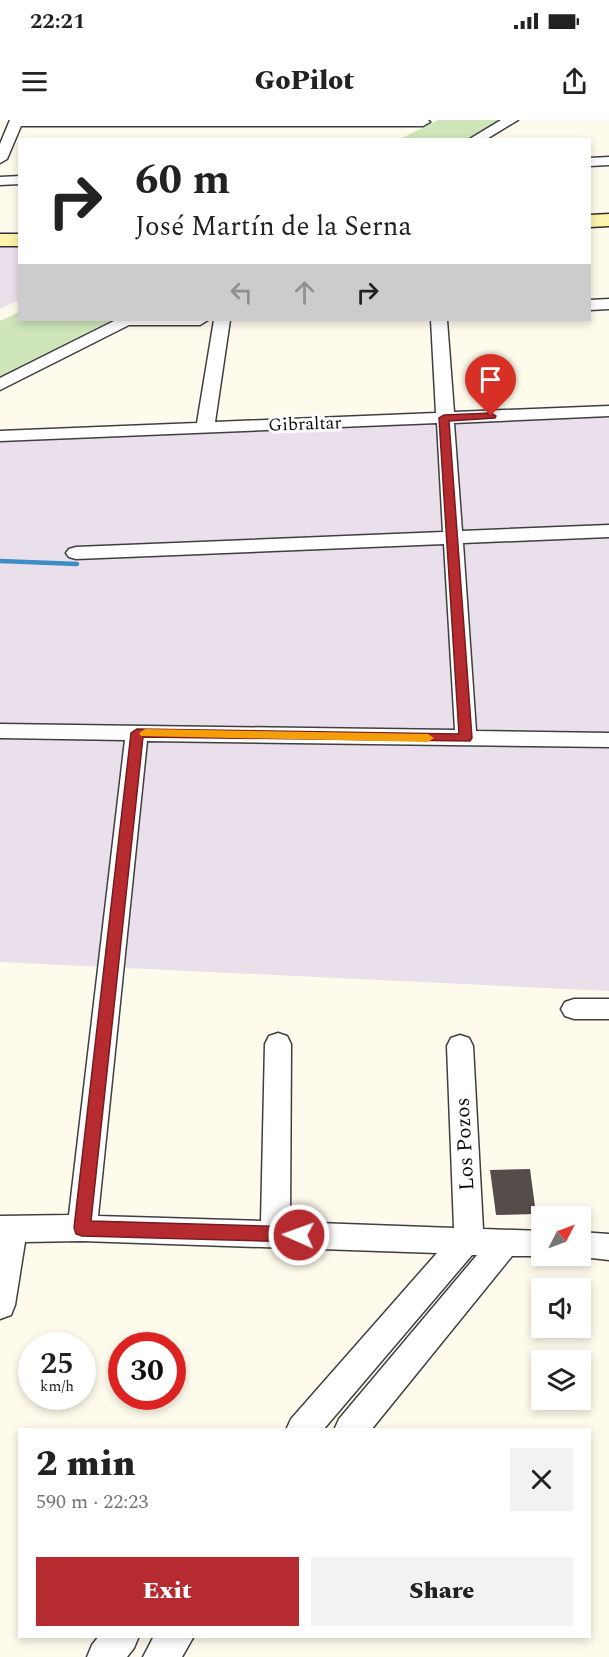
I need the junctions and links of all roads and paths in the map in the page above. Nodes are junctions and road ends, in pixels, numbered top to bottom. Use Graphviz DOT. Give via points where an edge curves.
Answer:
graph roads {
  1 [pos="511,120"];
  2 [pos="16,121"];
  3 [pos="254,121"];
  4 [pos="425,121"];
  5 [pos="394,136"];
  6 [pos="251,138"];
  7 [pos="478,138"];
  8 [pos="0,159"];
  9 [pos="609,161"];
  10 [pos="591,162"];
  11 [pos="18,180"];
  12 [pos="0,181"];
  13 [pos="609,220"];
  14 [pos="591,221"];
  15 [pos="0,240"];
  16 [pos="18,240"];
  17 [pos="609,304"];
  18 [pos="591,305"];
  19 [pos="124,321"];
  20 [pos="137,321"];
  21 [pos="174,321"];
  22 [pos="222,321"];
  23 [pos="439,321"];
  24 [pos="0,385"];
  25 [pos="609,411"];
  26 [pos="444,418"];
  27 [pos="205,428"];
  28 [pos="0,436"];
  29 [pos="609,531"];
  30 [pos="452,536"];
  31 [pos="76,553"];
  32 [pos="0,731"];
  33 [pos="137,733"];
  34 [pos="466,738"];
  35 [pos="609,740"];
  36 [pos="574,1009"];
  37 [pos="609,1009"];
  38 [pos="278,1044"];
  39 [pos="460,1046"];
  40 [pos="82,1228"];
  41 [pos="6,1229"];
  42 [pos="275,1234"];
  43 [pos="466,1241"];
  44 [pos="506,1242"];
  45 [pos="531,1243"];
  46 [pos="591,1246"];
  47 [pos="609,1247"];
  48 [pos="0,1305"];
  49 [pos="304,1428"];
  50 [pos="352,1428"];
  51 [pos="120,1638"];
  52 [pos="175,1638"];
  53 [pos="104,1657"];
  54 [pos="160,1657"];
  1 -- 7 [label="street"];
  2 -- 3 [label="street"];
  2 -- 8 [label="street"];
  3 -- 4 [label="street"];
  3 -- 6 [label="street"];
  4 -- 5 [label="street"];
  9 -- 10 [label="street"];
  11 -- 12 [label="street"];
  13 -- 14 [label="main road"];
  15 -- 16 [label="main road"];
  17 -- 18 [label="street"];
  19 -- 24 [label="street"];
  20 -- 21 [label="street"];
  22 -- 27 [label="street"];
  23 -- 26 [label="street"];
  25 -- 26 [label="street, Gibraltar"];
  26 -- 27 [label="street, Gibraltar"];
  26 -- 30 [label="street"];
  27 -- 28 [label="street, Gibraltar"];
  29 -- 30 [label="street"];
  30 -- 31 [label="street"];
  30 -- 34 [label="street"];
  32 -- 33 [label="street"];
  33 -- 34 [label="street"];
  33 -- 40 [label="street"];
  34 -- 35 [label="street"];
  36 -- 37 [label="street"];
  38 -- 42 [label="street"];
  39 -- 43 [label="street, Los Pozos" via="470,1223"];
  40 -- 41 [label="street"];
  40 -- 42 [label="street"];
  41 -- 48 [label="street"];
  42 -- 43 [label="street"];
  43 -- 44 [label="street"];
  43 -- 49 [label="street"];
  44 -- 45 [label="street"];
  44 -- 50 [label="street"];
  46 -- 47 [label="street"];
  51 -- 53 [label="street"];
  52 -- 54 [label="street"];
}
